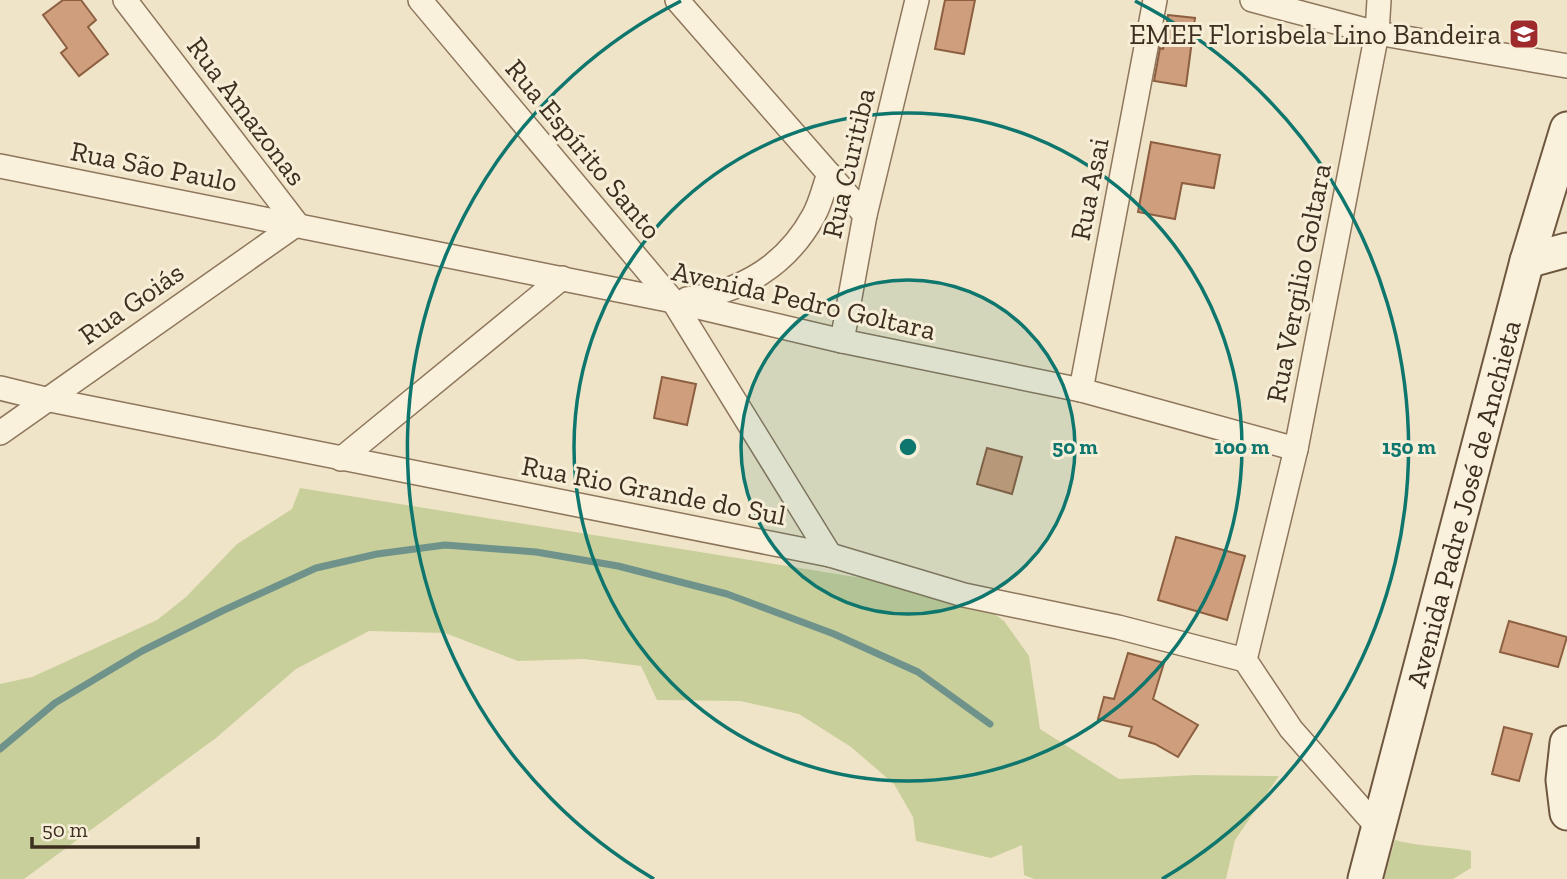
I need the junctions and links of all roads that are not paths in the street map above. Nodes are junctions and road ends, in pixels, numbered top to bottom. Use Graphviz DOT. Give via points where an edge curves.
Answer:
graph roads {
  1 [pos="125,0"];
  2 [pos="421,0"];
  3 [pos="677,0"];
  4 [pos="917,0"];
  5 [pos="1155,0"];
  6 [pos="1252,0"];
  7 [pos="1379,0"];
  8 [pos="1377,33"];
  9 [pos="1567,66"];
  10 [pos="1567,129"];
  11 [pos="0,166"];
  12 [pos="829,174"];
  13 [pos="865,215"];
  14 [pos="297,224"];
  15 [pos="1567,250"];
  16 [pos="1527,261"];
  17 [pos="562,278"];
  18 [pos="673,301"];
  19 [pos="842,341"];
  20 [pos="0,388"];
  21 [pos="1081,390"];
  22 [pos="45,399"];
  23 [pos="0,433"];
  24 [pos="1296,449"];
  25 [pos="341,458"];
  26 [pos="830,555"];
  27 [pos="1245,660"];
  28 [pos="1567,743"];
  29 [pos="1567,813"];
  30 [pos="1379,829"];
  31 [pos="1365,879"];
  1 -- 14 [label="street, Rua Amazonas"];
  2 -- 18 [label="street, Rua Espírito Santo"];
  3 -- 12 [label="street"];
  4 -- 13 [label="street, Rua Curitiba"];
  5 -- 21 [label="street, Rua Asai"];
  6 -- 8 [label="street"];
  7 -- 8 [label="street, Rua Vergilio Goltara"];
  8 -- 9 [label="street"];
  8 -- 24 [label="street, Rua Vergilio Goltara"];
  10 -- 16 [label="main road, Avenida Padre José de Anchieta"];
  11 -- 14 [label="street, Rua São Paulo"];
  12 -- 13 [label="street"];
  12 -- 18 [label="street" via="815,214 790,250 756,278 716,295"];
  13 -- 19 [label="street, Rua Curitiba"];
  14 -- 17 [label="street, Avenida Pedro Goltara"];
  14 -- 22 [label="street, Rua Goiás"];
  15 -- 16 [label="main road"];
  16 -- 30 [label="main road, Avenida Padre José de Anchieta"];
  17 -- 18 [label="street, Avenida Pedro Goltara"];
  17 -- 25 [label="street"];
  18 -- 19 [label="street, Avenida Pedro Goltara"];
  18 -- 26 [label="street, Rua Espírito Santo"];
  19 -- 21 [label="street, Avenida Pedro Goltara"];
  20 -- 22 [label="street, Rua Rio Grande do Sul"];
  21 -- 24 [label="street, Avenida Pedro Goltara"];
  22 -- 23 [label="street, Rua Goiás"];
  22 -- 25 [label="street, Rua Rio Grande do Sul"];
  24 -- 27 [label="street, Rua Vergilio Goltara"];
  25 -- 26 [label="street, Rua Rio Grande do Sul"];
  26 -- 27 [label="street, Rua Rio Grande do Sul" via="964,595 1118,627"];
  27 -- 30 [label="street" via="1291,729"];
  28 -- 29 [label="main road" via="1563,780"];
  30 -- 31 [label="main road, Avenida Padre José de Anchieta"];
}
